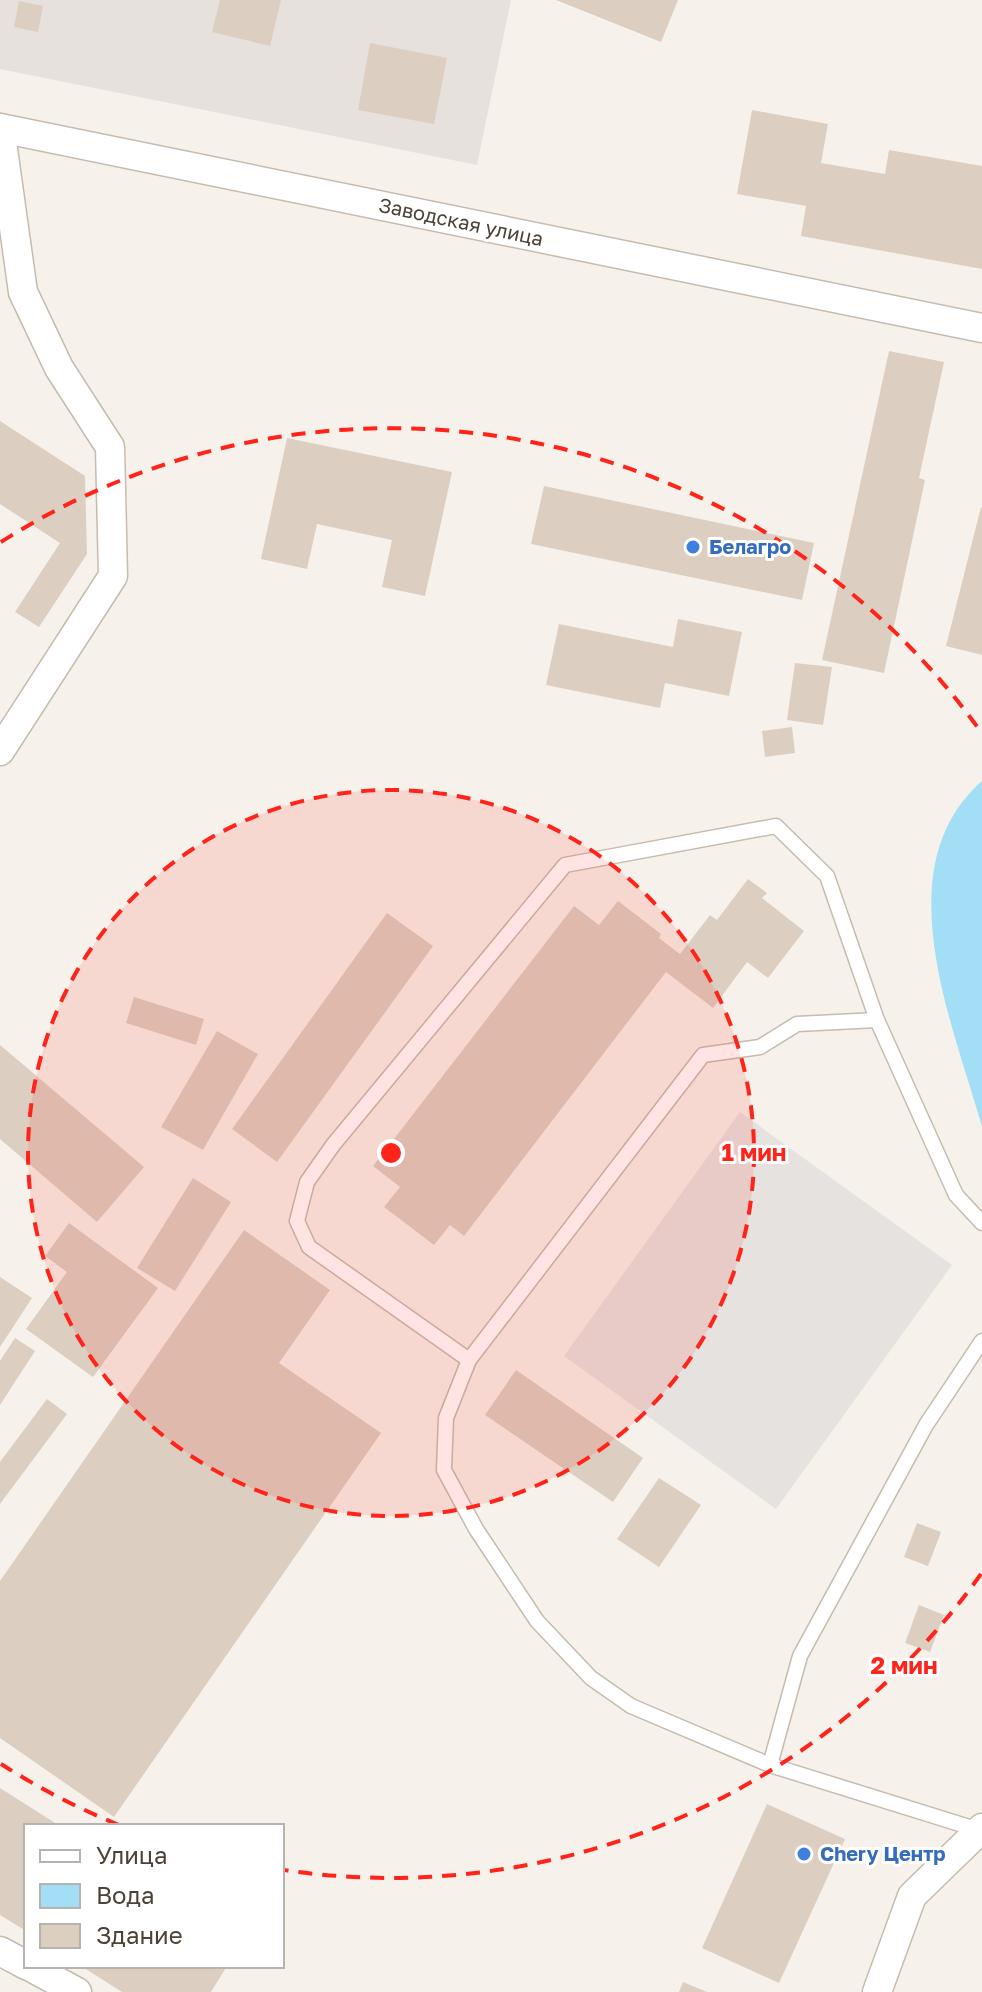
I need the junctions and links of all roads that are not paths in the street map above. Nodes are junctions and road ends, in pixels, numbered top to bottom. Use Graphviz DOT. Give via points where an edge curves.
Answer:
graph roads {
  1 [pos="0,128"];
  2 [pos="982,328"];
  3 [pos="0,751"];
  4 [pos="877,1020"];
  5 [pos="982,1223"];
  6 [pos="982,1341"];
  7 [pos="469,1360"];
  8 [pos="770,1765"];
  9 [pos="980,1829"];
  10 [pos="0,1951"];
  11 [pos="24,1963"];
  12 [pos="33,1968"];
  13 [pos="77,1992"];
  14 [pos="877,1992"];
  1 -- 2 [label="street, Заводская улица"];
  1 -- 3 [label="street" via="23,292 59,368 110,447 113,576"];
  4 -- 5 [label="lane" via="956,1195"];
  4 -- 7 [label="lane" via="797,1024 760,1047 703,1055"];
  4 -- 7 [label="lane" via="827,876 776,826 565,865 333,1145 307,1182 297,1221 309,1247"];
  6 -- 8 [label="lane" via="918,1439 800,1656"];
  7 -- 8 [label="lane" via="446,1418 444,1470 537,1621 591,1678 631,1706"];
  8 -- 9 [label="lane"];
  9 -- 14 [label="street" via="912,1896"];
  10 -- 11 [label="street"];
  12 -- 13 [label="street"];
}
